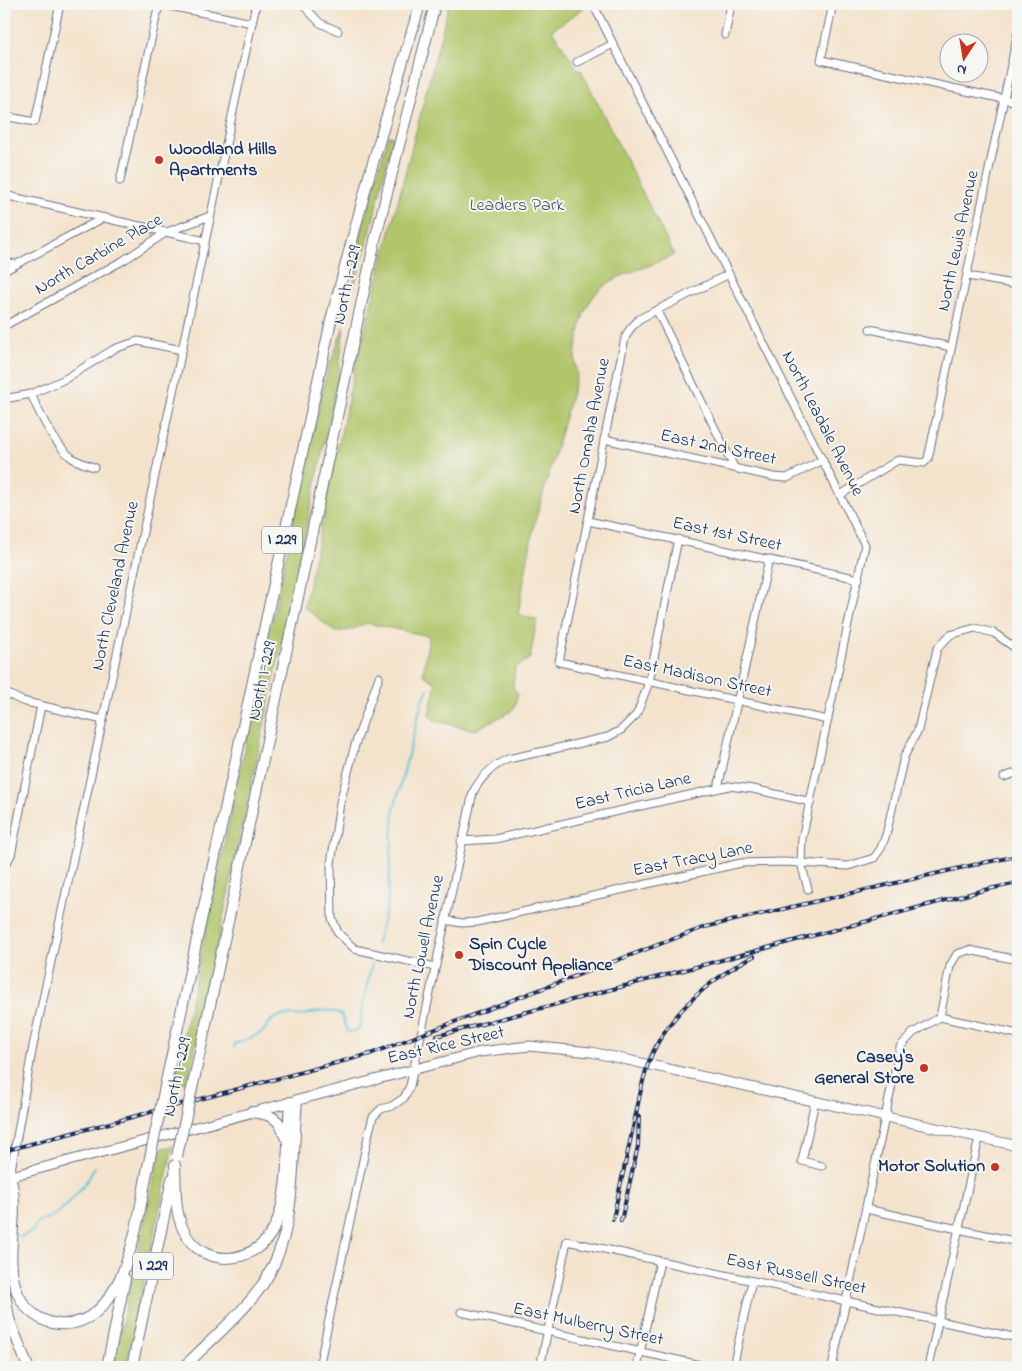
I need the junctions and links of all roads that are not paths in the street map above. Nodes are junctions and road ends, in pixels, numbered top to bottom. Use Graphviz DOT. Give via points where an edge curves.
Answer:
graph roads {
  1 [pos="60,4"];
  2 [pos="160,4"];
  3 [pos="256,4"];
  4 [pos="302,4"];
  5 [pos="420,4"];
  6 [pos="435,4"];
  7 [pos="593,4"];
  8 [pos="731,4"];
  9 [pos="833,4"];
  10 [pos="252,23"];
  11 [pos="338,31"];
  12 [pos="1018,32"];
  13 [pos="724,35"];
  14 [pos="613,44"];
  15 [pos="577,62"];
  16 [pos="1004,99"];
  17 [pos="1018,102"];
  18 [pos="4,116"];
  19 [pos="120,181"];
  20 [pos="4,195"];
  21 [pos="210,216"];
  22 [pos="103,218"];
  23 [pos="167,232"];
  24 [pos="205,241"];
  25 [pos="4,262"];
  26 [pos="16,264"];
  27 [pos="4,271"];
  28 [pos="729,274"];
  29 [pos="968,276"];
  30 [pos="1018,285"];
  31 [pos="657,311"];
  32 [pos="4,326"];
  33 [pos="870,329"];
  34 [pos="951,347"];
  35 [pos="182,350"];
  36 [pos="32,394"];
  37 [pos="4,399"];
  38 [pos="604,439"];
  39 [pos="823,460"];
  40 [pos="94,467"];
  41 [pos="734,467"];
  42 [pos="840,494"];
  43 [pos="588,521"];
  44 [pos="678,539"];
  45 [pos="769,559"];
  46 [pos="859,579"];
  47 [pos="1018,650"];
  48 [pos="559,662"];
  49 [pos="379,678"];
  50 [pos="650,682"];
  51 [pos="4,692"];
  52 [pos="738,700"];
  53 [pos="41,706"];
  54 [pos="103,720"];
  55 [pos="828,720"];
  56 [pos="1018,772"];
  57 [pos="1004,777"];
  58 [pos="718,788"];
  59 [pos="811,802"];
  60 [pos="461,841"];
  61 [pos="801,863"];
  62 [pos="4,867"];
  63 [pos="808,888"];
  64 [pos="445,920"];
  65 [pos="1018,960"];
  66 [pos="435,967"];
  67 [pos="940,1016"];
  68 [pos="1018,1034"];
  69 [pos="413,1070"];
  70 [pos="294,1101"];
  71 [pos="815,1101"];
  72 [pos="251,1112"];
  73 [pos="885,1116"];
  74 [pos="978,1138"];
  75 [pos="287,1146"];
  76 [pos="1018,1146"];
  77 [pos="176,1161"];
  78 [pos="822,1166"];
  79 [pos="7,1177"];
  80 [pos="866,1209"];
  81 [pos="137,1222"];
  82 [pos="958,1229"];
  83 [pos="1018,1242"];
  84 [pos="4,1261"];
  85 [pos="660,1261"];
  86 [pos="752,1281"];
  87 [pos="4,1286"];
  88 [pos="846,1301"];
  89 [pos="461,1312"];
  90 [pos="938,1321"];
  91 [pos="548,1331"];
  92 [pos="1018,1338"];
  93 [pos="640,1351"];
  94 [pos="28,1367"];
  95 [pos="107,1367"];
  96 [pos="132,1367"];
  97 [pos="184,1367"];
  98 [pos="319,1367"];
  99 [pos="540,1367"];
  100 [pos="637,1367"];
  101 [pos="709,1367"];
  102 [pos="733,1367"];
  103 [pos="832,1367"];
  104 [pos="928,1367"];
  1 -- 18 [label="street" via="35,122"];
  2 -- 10 [label="street"];
  2 -- 19 [label="street"];
  3 -- 10 [label="street, North Cleveland Avenue"];
  4 -- 11 [label="street" via="320,22"];
  5 -- 81 [label="highway, North I-229 / I 229, bridge" via="330,326"];
  6 -- 77 [label="highway, North I-229 / I 229, bridge" via="375,240"];
  7 -- 14 [label="street, North Leadale Avenue"];
  8 -- 13 [label="street"];
  9 -- 16 [label="street" via="821,60"];
  10 -- 21 [label="street, North Cleveland Avenue"];
  12 -- 16 [label="street, North Lewis Avenue"];
  14 -- 15 [label="street"];
  14 -- 28 [label="street, North Leadale Avenue"];
  16 -- 17 [label="street"];
  16 -- 29 [label="street, North Lewis Avenue"];
  20 -- 22 [label="street"];
  21 -- 23 [label="street, North Carbine Place"];
  21 -- 24 [label="street, North Cleveland Avenue"];
  22 -- 23 [label="street"];
  22 -- 26 [label="street"];
  23 -- 24 [label="street"];
  23 -- 32 [label="street, North Carbine Place"];
  24 -- 35 [label="street, North Cleveland Avenue"];
  25 -- 26 [label="street"];
  26 -- 27 [label="street"];
  28 -- 31 [label="street, North Omaha Avenue"];
  28 -- 39 [label="street, North Leadale Avenue"];
  29 -- 30 [label="street"];
  29 -- 34 [label="street, North Lewis Avenue"];
  31 -- 38 [label="street, North Omaha Avenue" via="639,319 625,338"];
  31 -- 41 [label="street"];
  33 -- 34 [label="street"];
  34 -- 42 [label="street, North Lewis Avenue" via="929,456 924,463 895,462"];
  35 -- 36 [label="street" via="138,341 114,349"];
  35 -- 54 [label="street, North Cleveland Avenue"];
  36 -- 37 [label="street"];
  36 -- 40 [label="street" via="63,449 76,460"];
  38 -- 41 [label="street, East 2nd Street"];
  38 -- 43 [label="street, North Omaha Avenue"];
  39 -- 41 [label="street, East 2nd Street" via="787,478"];
  39 -- 42 [label="street, North Leadale Avenue"];
  42 -- 46 [label="street, North Leadale Avenue" via="865,544"];
  43 -- 44 [label="street, East 1st Street"];
  43 -- 48 [label="street, North Omaha Avenue"];
  44 -- 45 [label="street, East 1st Street"];
  44 -- 50 [label="street, North Lowell Avenue"];
  45 -- 46 [label="street, East 1st Street"];
  45 -- 52 [label="street"];
  46 -- 55 [label="street, North Leadale Avenue"];
  47 -- 61 [label="street, East Tracy Lane" via="994,632 982,628 969,628 950,635 935,654 918,730 904,757 881,848 874,858 848,866"];
  48 -- 50 [label="street, East Madison Street"];
  49 -- 66 [label="street" via="355,745 340,802 332,864 332,918 338,933 355,949"];
  50 -- 52 [label="street, East Madison Street"];
  50 -- 60 [label="street, North Lowell Avenue" via="638,714 615,734 508,759 488,772 479,780 474,792"];
  51 -- 53 [label="street"];
  52 -- 55 [label="street, East Madison Street"];
  52 -- 58 [label="street"];
  53 -- 54 [label="street"];
  53 -- 62 [label="street" via="11,855"];
  54 -- 79 [label="street, North Cleveland Avenue"];
  55 -- 59 [label="street, North Leadale Avenue"];
  56 -- 57 [label="street"];
  58 -- 59 [label="street, East Tricia Lane" via="736,786"];
  58 -- 60 [label="street, East Tricia Lane" via="494,839"];
  59 -- 61 [label="street, North Leadale Avenue" via="802,839"];
  60 -- 64 [label="street, North Lowell Avenue"];
  61 -- 63 [label="street, North Leadale Avenue"];
  61 -- 64 [label="street, East Tracy Lane" via="741,863 477,922"];
  64 -- 66 [label="street, North Lowell Avenue"];
  65 -- 67 [label="street" via="974,951 962,951 954,956"];
  66 -- 69 [label="street, North Lowell Avenue"];
  67 -- 68 [label="street"];
  67 -- 73 [label="street" via="901,1043"];
  69 -- 70 [label="main road, East Rice Street"];
  69 -- 71 [label="main road, East Rice Street" via="496,1049 546,1046 591,1052"];
  69 -- 98 [label="street, North Lowell Avenue" via="404,1098 381,1109 373,1117"];
  70 -- 72 [label="main road, East Rice Street"];
  70 -- 75 [label="highway"];
  70 -- 97 [label="highway" via="287,1222 274,1263 257,1292"];
  71 -- 73 [label="main road, East Rice Street"];
  71 -- 78 [label="street" via="802,1161"];
  72 -- 75 [label="highway" via="270,1115 279,1121"];
  72 -- 79 [label="main road, East Rice Street"];
  73 -- 74 [label="main road, East Rice Street"];
  73 -- 80 [label="street"];
  74 -- 76 [label="main road, East Rice Street"];
  74 -- 82 [label="street"];
  75 -- 77 [label="highway" via="282,1205 274,1228 257,1249 232,1259 202,1252 182,1229 177,1205"];
  77 -- 96 [label="highway, North I-229 / I 229"];
  79 -- 81 [label="highway" via="15,1201 11,1256 13,1280 24,1304 48,1322 76,1323 102,1308 117,1286"];
  79 -- 84 [label="highway"];
  80 -- 82 [label="street"];
  80 -- 88 [label="street"];
  81 -- 95 [label="highway, I 229"];
  82 -- 83 [label="street"];
  82 -- 90 [label="street"];
  85 -- 86 [label="street, East Russell Street"];
  85 -- 91 [label="street, East Russell Street" via="567,1241"];
  85 -- 93 [label="street"];
  86 -- 88 [label="street, East Russell Street"];
  86 -- 102 [label="street"];
  87 -- 94 [label="highway" via="9,1319"];
  88 -- 90 [label="street, East Russell Street"];
  88 -- 103 [label="street"];
  89 -- 91 [label="street, East Mulberry Street"];
  90 -- 92 [label="street, East Russell Street"];
  90 -- 104 [label="street"];
  91 -- 93 [label="street, East Mulberry Street"];
  91 -- 99 [label="street"];
  93 -- 100 [label="street"];
  93 -- 101 [label="street, East Mulberry Street"];
}
